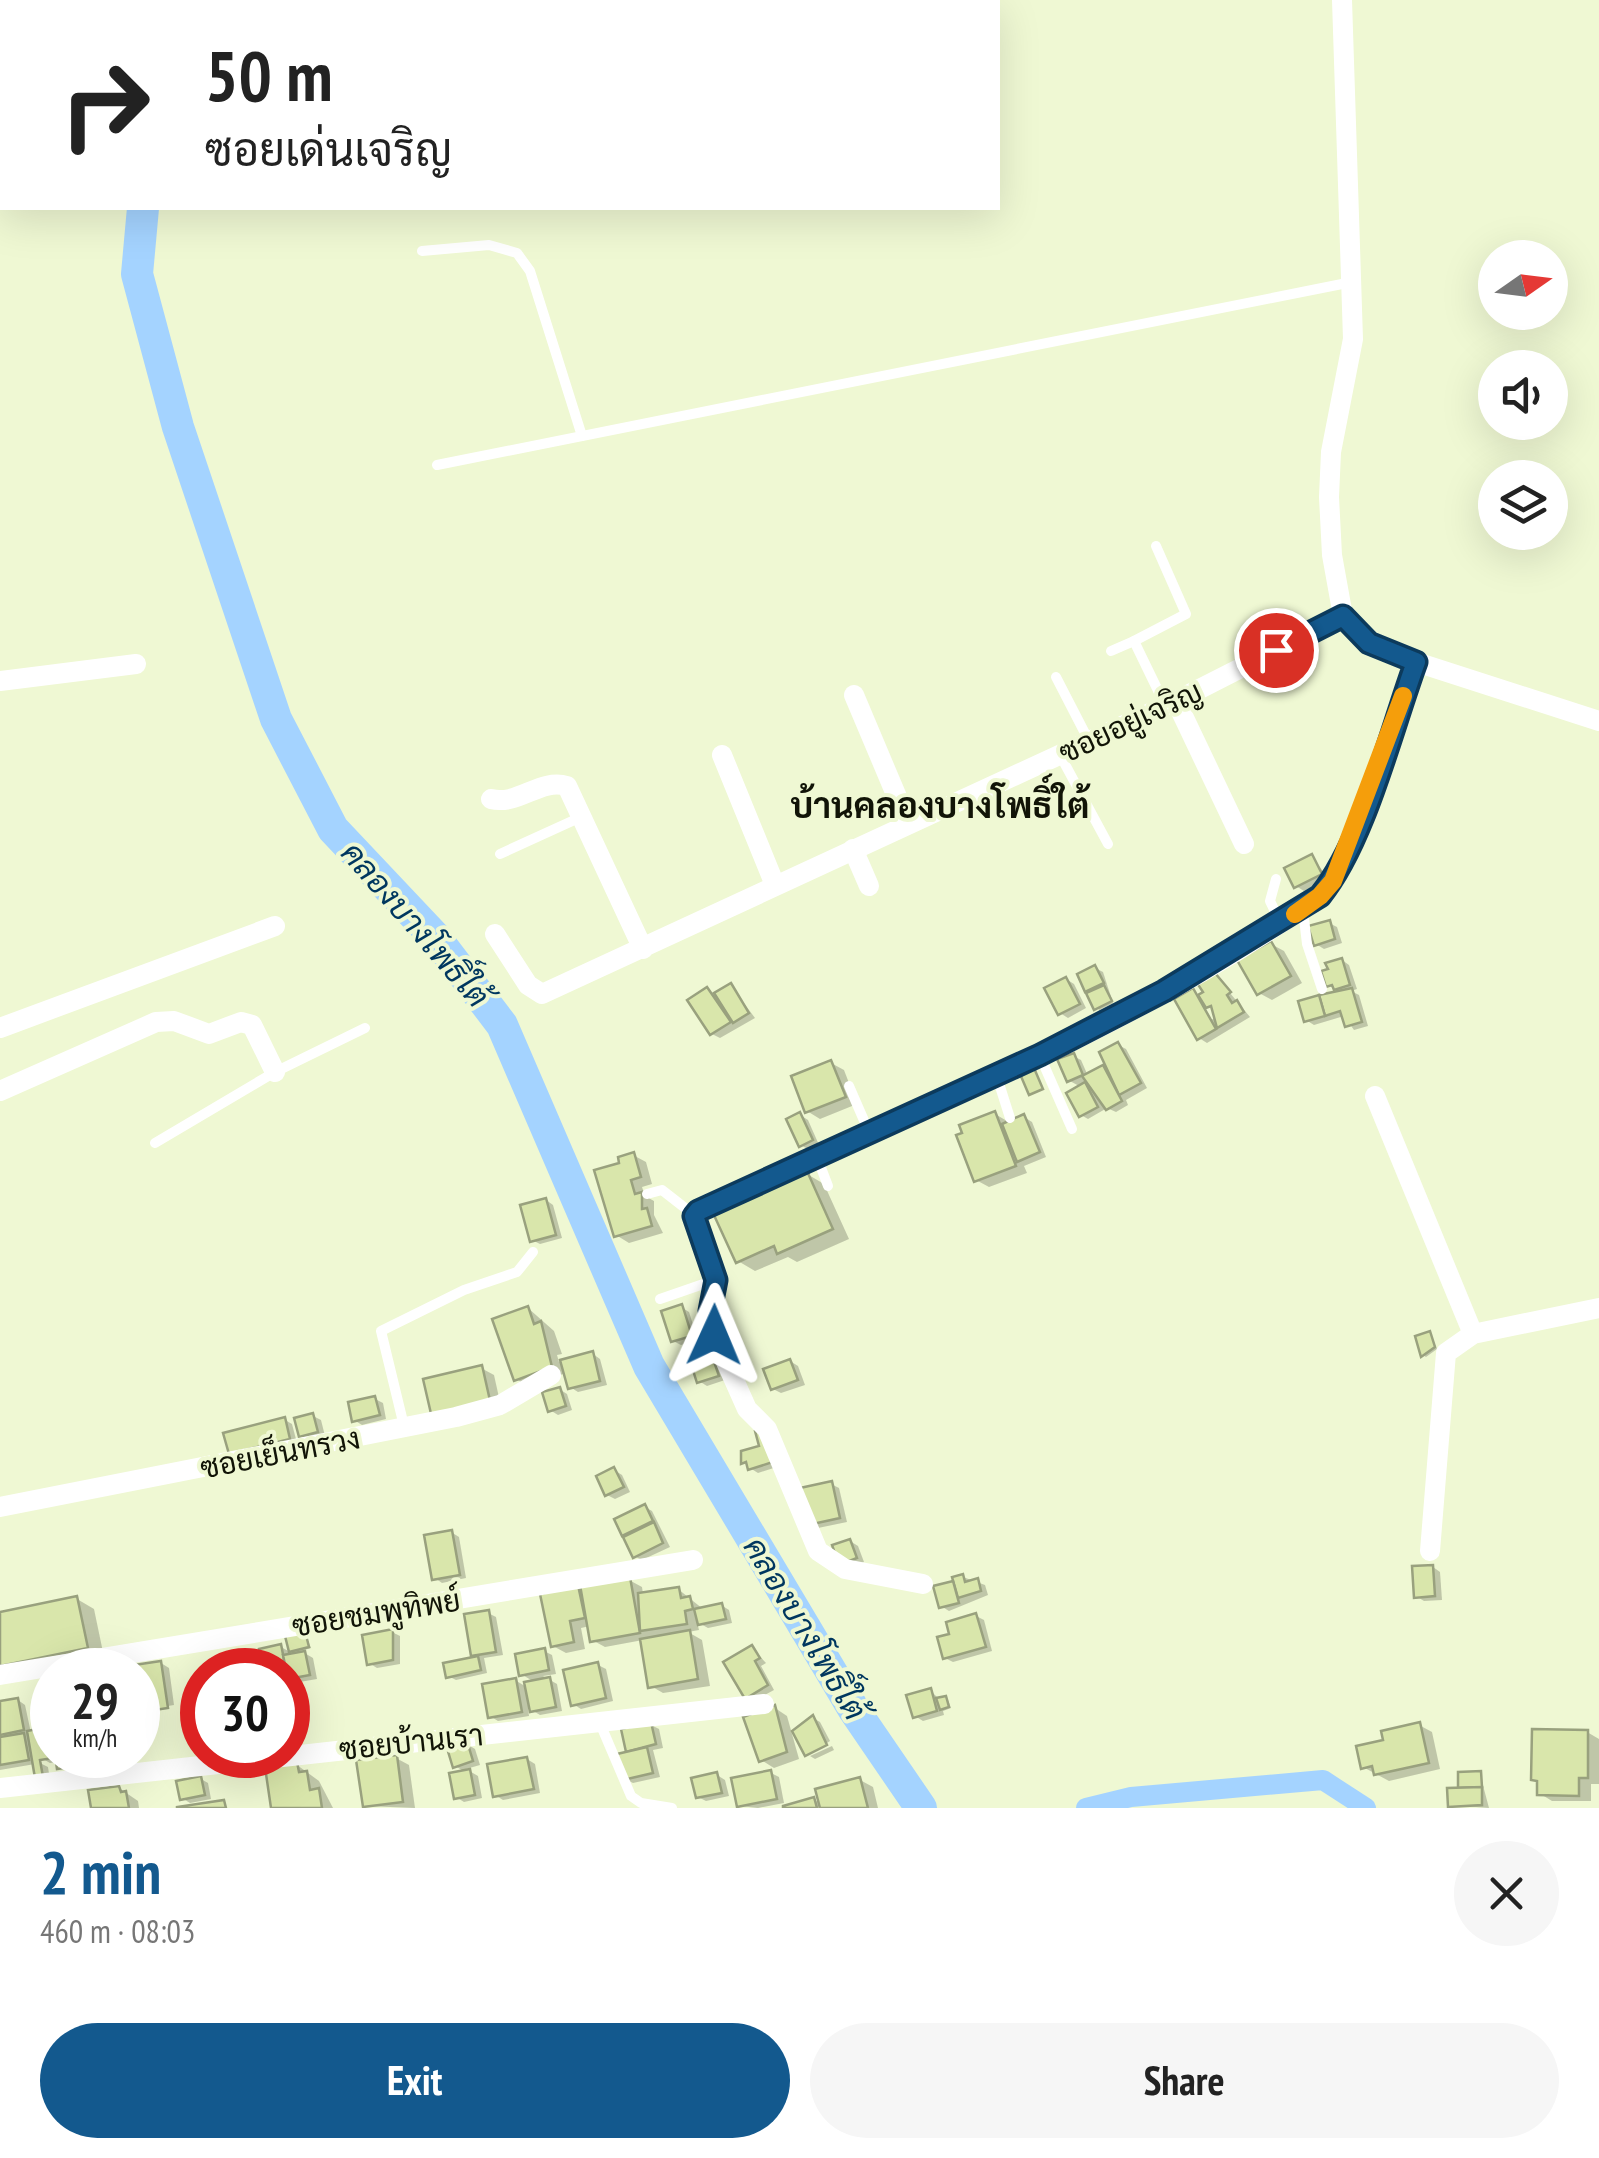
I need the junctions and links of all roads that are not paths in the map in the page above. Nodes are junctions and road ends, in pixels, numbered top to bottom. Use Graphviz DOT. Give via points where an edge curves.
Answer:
graph roads {
  1 [pos="1342,0"];
  2 [pos="422,250"];
  3 [pos="1353,282"];
  4 [pos="582,436"];
  5 [pos="437,465"];
  6 [pos="1156,546"];
  7 [pos="1343,616"];
  8 [pos="1134,641"];
  9 [pos="1110,650"];
  10 [pos="1416,662"];
  11 [pos="136,664"];
  12 [pos="1056,677"];
  13 [pos="0,682"];
  14 [pos="854,695"];
  15 [pos="1170,704"];
  16 [pos="1599,721"];
  17 [pos="1089,741"];
  18 [pos="1060,754"];
  19 [pos="722,755"];
  20 [pos="491,799"];
  21 [pos="582,817"];
  22 [pos="908,824"];
  23 [pos="1108,844"];
  24 [pos="1244,844"];
  25 [pos="854,849"];
  26 [pos="500,854"];
  27 [pos="1276,880"];
  28 [pos="775,885"];
  29 [pos="869,886"];
  30 [pos="1303,909"];
  31 [pos="1280,922"];
  32 [pos="275,926"];
  33 [pos="495,934"];
  34 [pos="643,948"];
  35 [pos="1322,989"];
  36 [pos="0,1028"];
  37 [pos="365,1028"];
  38 [pos="1040,1055"];
  39 [pos="275,1072"];
  40 [pos="996,1076"];
  41 [pos="849,1086"];
  42 [pos="0,1091"];
  43 [pos="1374,1096"];
  44 [pos="1010,1118"];
  45 [pos="1072,1129"];
  46 [pos="869,1132"];
  47 [pos="155,1143"];
  48 [pos="816,1156"];
  49 [pos="828,1186"];
  50 [pos="647,1194"];
  51 [pos="694,1216"];
  52 [pos="533,1252"];
  53 [pos="716,1280"];
  54 [pos="660,1299"];
  55 [pos="1599,1308"];
  56 [pos="1473,1334"];
  57 [pos="551,1374"];
  58 [pos="404,1427"];
  59 [pos="0,1507"];
  60 [pos="1430,1551"];
  61 [pos="694,1560"];
  62 [pos="922,1584"];
  63 [pos="0,1674"];
  64 [pos="764,1704"];
  65 [pos="599,1720"];
  66 [pos="0,1788"];
  67 [pos="672,1808"];
  1 -- 3 [label="street"];
  2 -- 4 [label="lane" via="489,245 517,253 530,271"];
  3 -- 4 [label="lane"];
  3 -- 7 [label="street" via="1353,339 1329,497"];
  4 -- 5 [label="lane"];
  6 -- 8 [label="lane" via="1186,614"];
  7 -- 10 [label="street" via="1369,643"];
  7 -- 15 [label="street, ซอยอยู่เจริญ"];
  8 -- 9 [label="lane"];
  8 -- 15 [label="lane"];
  10 -- 16 [label="street"];
  10 -- 30 [label="street" via="1333,881"];
  11 -- 13 [label="street"];
  12 -- 17 [label="lane"];
  14 -- 22 [label="street"];
  15 -- 17 [label="street, ซอยอยู่เจริญ"];
  15 -- 24 [label="street"];
  17 -- 18 [label="street, ซอยอยู่เจริญ"];
  18 -- 22 [label="street, ซอยอยู่เจริญ"];
  18 -- 23 [label="lane"];
  19 -- 28 [label="street"];
  20 -- 21 [label="street" via="510,800 559,783"];
  21 -- 26 [label="lane"];
  21 -- 34 [label="street"];
  22 -- 25 [label="street, ซอยอยู่เจริญ"];
  25 -- 28 [label="street, ซอยอยู่เจริญ"];
  25 -- 29 [label="street"];
  27 -- 31 [label="lane" via="1269,893"];
  28 -- 34 [label="street, ซอยอยู่เจริญ"];
  30 -- 31 [label="street"];
  30 -- 35 [label="lane"];
  31 -- 38 [label="street"];
  32 -- 36 [label="street"];
  33 -- 34 [label="street, ซอยอยู่เจริญ" via="528,985 542,994"];
  37 -- 39 [label="lane"];
  38 -- 40 [label="street"];
  38 -- 45 [label="lane"];
  39 -- 42 [label="street" via="252,1025 240,1022 209,1034 156,1022"];
  39 -- 47 [label="lane"];
  40 -- 44 [label="lane"];
  40 -- 46 [label="street"];
  41 -- 46 [label="lane"];
  43 -- 56 [label="street"];
  46 -- 48 [label="street"];
  48 -- 49 [label="lane"];
  48 -- 51 [label="street"];
  50 -- 51 [label="lane" via="667,1193"];
  51 -- 53 [label="street"];
  52 -- 58 [label="lane" via="518,1272 381,1330"];
  53 -- 54 [label="lane"];
  53 -- 62 [label="street" via="714,1335 747,1410 767,1429 818,1551 845,1569"];
  55 -- 56 [label="street"];
  56 -- 60 [label="street" via="1446,1353"];
  57 -- 58 [label="street, ซอยเย็นทรวง" via="500,1405"];
  58 -- 59 [label="street, ซอยเย็นทรวง"];
  61 -- 63 [label="street, ซอยชมพูทิพย์"];
  64 -- 65 [label="street, ซอยบ้านเรา"];
  65 -- 66 [label="street, ซอยบ้านเรา"];
  65 -- 67 [label="lane" via="630,1796"];
}
